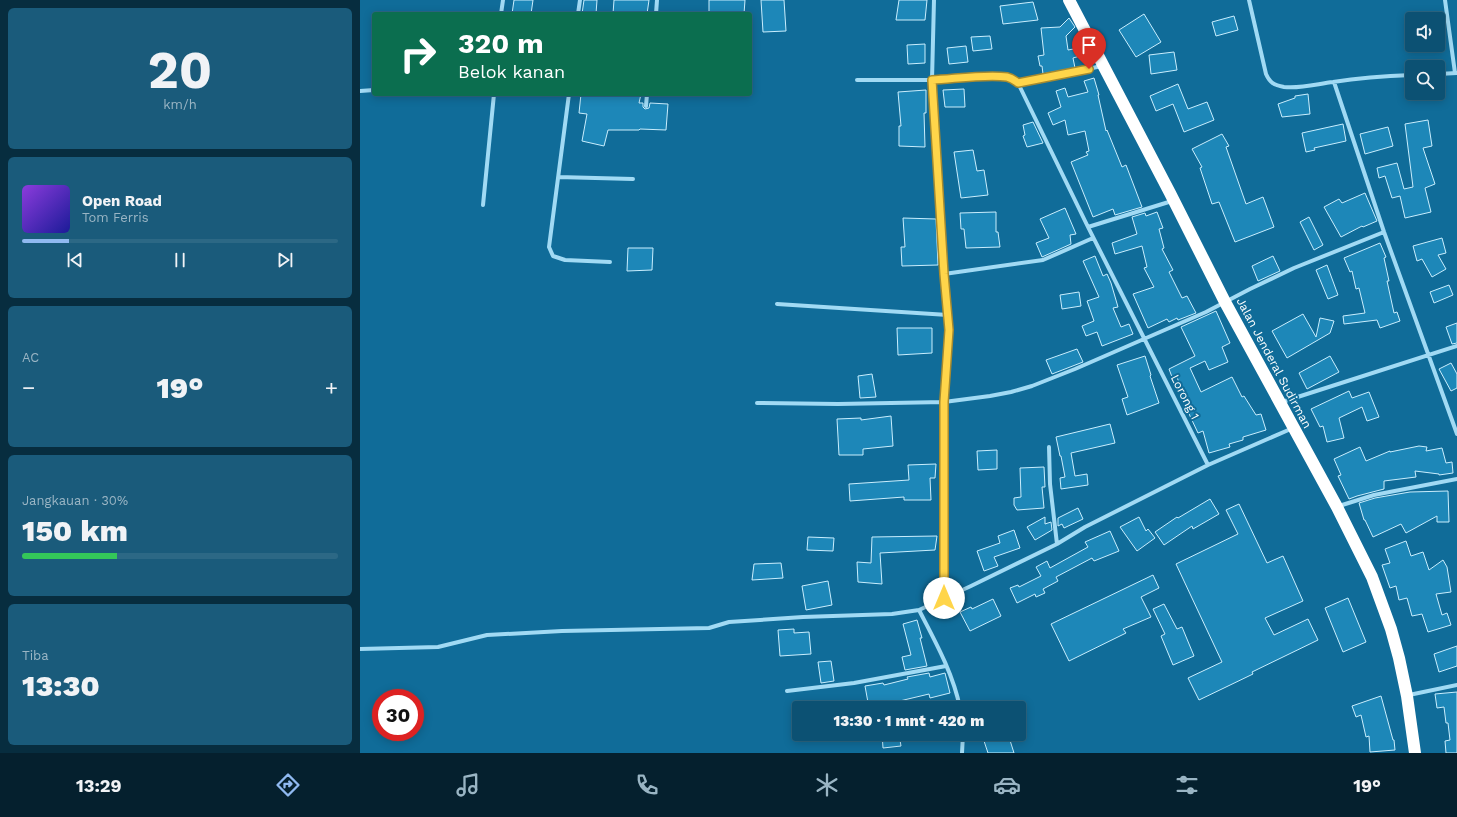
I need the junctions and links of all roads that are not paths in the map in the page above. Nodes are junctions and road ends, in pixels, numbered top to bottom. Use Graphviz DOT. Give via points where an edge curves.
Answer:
graph roads {
  1 [pos="503,0"];
  2 [pos="580,0"];
  3 [pos="658,0"];
  4 [pos="934,0"];
  5 [pos="1069,0"];
  6 [pos="1249,0"];
  7 [pos="1445,0"];
  8 [pos="501,12"];
  9 [pos="578,12"];
  10 [pos="656,12"];
  11 [pos="1103,66"];
  12 [pos="1456,73"];
  13 [pos="1445,74"];
  14 [pos="1405,75"];
  15 [pos="858,80"];
  16 [pos="932,80"];
  17 [pos="1334,82"];
  18 [pos="1018,83"];
  19 [pos="372,90"];
  20 [pos="360,91"];
  21 [pos="494,96"];
  22 [pos="569,96"];
  23 [pos="648,96"];
  24 [pos="646,106"];
  25 [pos="558,177"];
  26 [pos="633,179"];
  27 [pos="1174,200"];
  28 [pos="483,205"];
  29 [pos="1088,227"];
  30 [pos="1384,232"];
  31 [pos="1093,238"];
  32 [pos="610,262"];
  33 [pos="944,274"];
  34 [pos="1225,302"];
  35 [pos="777,304"];
  36 [pos="948,315"];
  37 [pos="1144,338"];
  38 [pos="1457,346"];
  39 [pos="1428,354"];
  40 [pos="944,402"];
  41 [pos="758,403"];
  42 [pos="1280,403"];
  43 [pos="1293,428"];
  44 [pos="1457,434"];
  45 [pos="1050,447"];
  46 [pos="1208,465"];
  47 [pos="1457,478"];
  48 [pos="1337,507"];
  49 [pos="1057,544"];
  50 [pos="944,598"];
  51 [pos="919,610"];
  52 [pos="360,649"];
  53 [pos="946,666"];
  54 [pos="1457,685"];
  55 [pos="787,691"];
  56 [pos="1407,696"];
  57 [pos="959,701"];
  58 [pos="963,741"];
  59 [pos="962,753"];
  60 [pos="1413,753"];
  1 -- 8 [label="street"];
  2 -- 9 [label="street"];
  3 -- 10 [label="street"];
  4 -- 16 [label="street"];
  5 -- 11 [label="highway, Jalan Jenderal Sudirman"];
  6 -- 17 [label="street" via="1269,81 1285,87"];
  7 -- 12 [label="street"];
  11 -- 18 [label="street"];
  11 -- 27 [label="highway, Jalan Jenderal Sudirman"];
  12 -- 13 [label="street"];
  14 -- 17 [label="street"];
  15 -- 16 [label="street"];
  16 -- 18 [label="street" via="1008,77"];
  16 -- 33 [label="street"];
  17 -- 30 [label="street"];
  18 -- 29 [label="street, Lorong 1"];
  19 -- 20 [label="street"];
  21 -- 28 [label="street"];
  22 -- 25 [label="street"];
  23 -- 24 [label="street"];
  25 -- 26 [label="street"];
  25 -- 32 [label="street" via="549,247 553,256 565,260"];
  27 -- 29 [label="street"];
  27 -- 34 [label="highway, Jalan Jenderal Sudirman"];
  29 -- 31 [label="street, Lorong 1"];
  30 -- 34 [label="street" via="1294,268"];
  30 -- 39 [label="street"];
  31 -- 33 [label="street" via="1043,260"];
  31 -- 37 [label="street, Lorong 1"];
  33 -- 36 [label="street"];
  34 -- 37 [label="street"];
  34 -- 42 [label="highway, Jalan Jenderal Sudirman"];
  35 -- 36 [label="street"];
  36 -- 40 [label="street"];
  37 -- 40 [label="street" via="1074,369 1011,392"];
  37 -- 46 [label="street, Lorong 1"];
  38 -- 39 [label="street"];
  39 -- 42 [label="street"];
  39 -- 44 [label="street"];
  40 -- 41 [label="street"];
  40 -- 50 [label="street"];
  42 -- 43 [label="highway, Jalan Jenderal Sudirman"];
  43 -- 46 [label="street"];
  43 -- 48 [label="highway, Jalan Jenderal Sudirman"];
  45 -- 49 [label="street" via="1050,484"];
  46 -- 49 [label="street" via="1085,527"];
  47 -- 48 [label="street" via="1374,495"];
  48 -- 56 [label="highway, Jalan Jenderal Sudirman" via="1380,595 1399,658"];
  49 -- 50 [label="street"];
  50 -- 51 [label="street"];
  51 -- 52 [label="street" via="892,614 729,622 709,628 487,635 438,647"];
  51 -- 53 [label="street"];
  53 -- 55 [label="street" via="854,683"];
  53 -- 57 [label="street"];
  54 -- 56 [label="street"];
  56 -- 60 [label="highway, Jalan Jenderal Sudirman"];
  58 -- 59 [label="street"];
}
